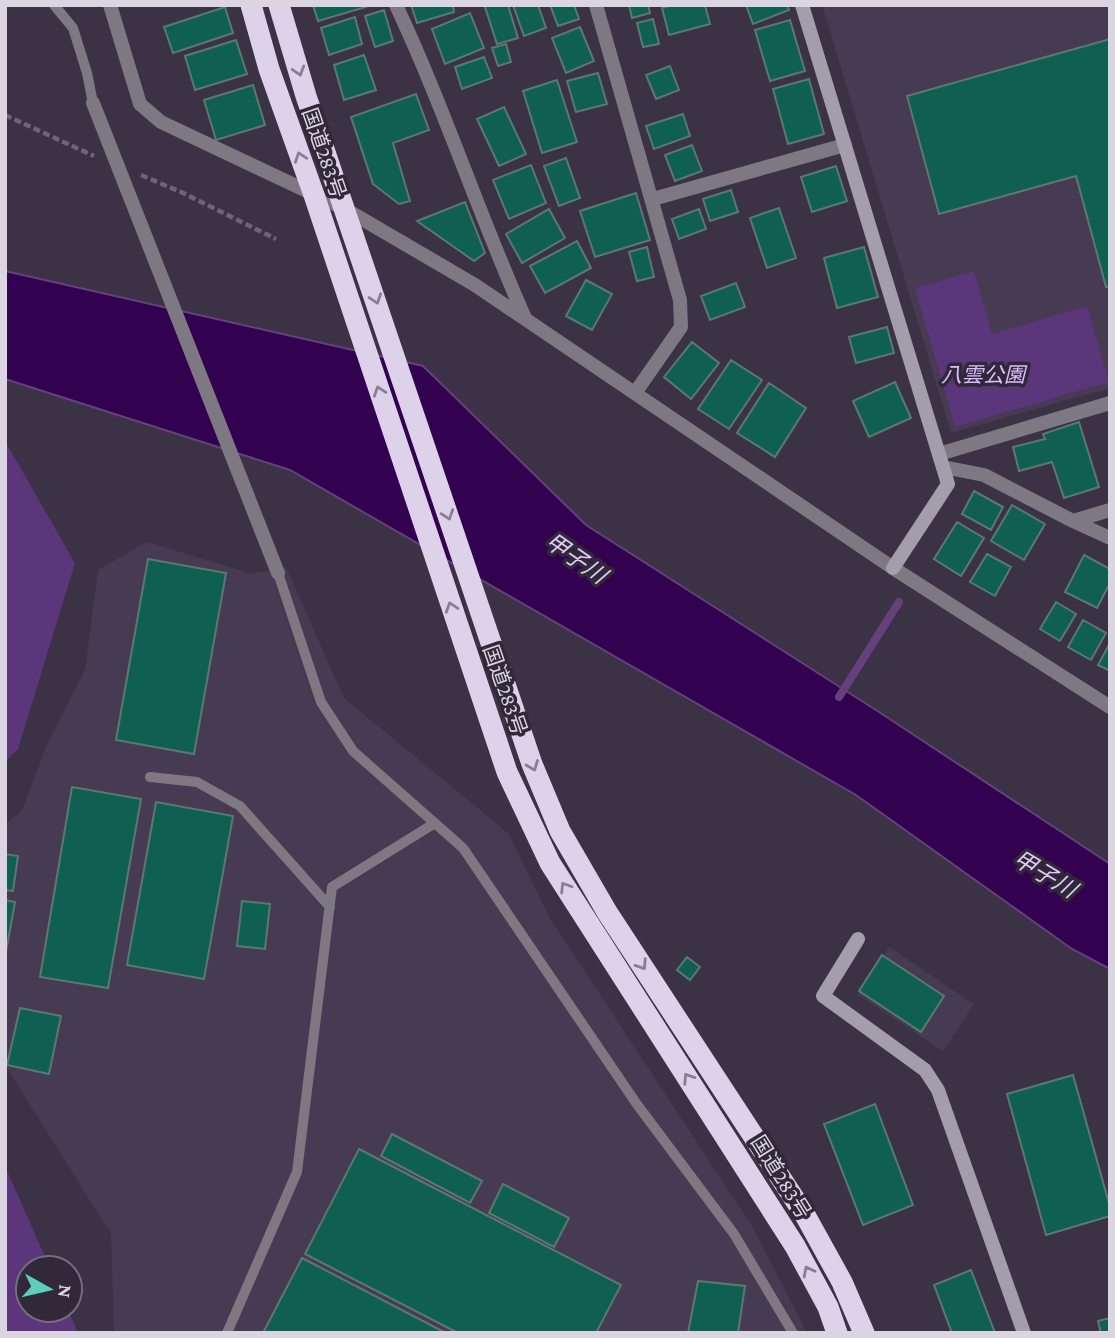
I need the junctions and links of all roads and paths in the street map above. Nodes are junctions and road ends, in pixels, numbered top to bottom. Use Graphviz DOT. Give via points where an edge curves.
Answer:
graph roads {
  1 [pos="54,5"];
  2 [pos="110,5"];
  3 [pos="251,5"];
  4 [pos="279,5"];
  5 [pos="396,5"];
  6 [pos="596,5"];
  7 [pos="802,5"];
  8 [pos="93,103"];
  9 [pos="845,145"];
  10 [pos="314,195"];
  11 [pos="653,200"];
  12 [pos="345,209"];
  13 [pos="525,319"];
  14 [pos="635,393"];
  15 [pos="1110,403"];
  16 [pos="941,460"];
  17 [pos="1110,510"];
  18 [pos="1073,521"];
  19 [pos="1110,538"];
  20 [pos="892,568"];
  21 [pos="278,573"];
  22 [pos="1110,708"];
  23 [pos="150,777"];
  24 [pos="435,823"];
  25 [pos="330,907"];
  26 [pos="858,939"];
  27 [pos="227,1333"];
  28 [pos="793,1333"];
  29 [pos="837,1333"];
  30 [pos="864,1333"];
  31 [pos="1024,1333"];
  1 -- 8 [label="lane" via="73,28"];
  2 -- 10 [label="street" via="140,104 161,122"];
  10 -- 3 [label="highway, 国道283号, one-way"];
  4 -- 12 [label="highway, 国道283号, one-way"];
  5 -- 13 [label="street"];
  6 -- 11 [label="street"];
  7 -- 9 [label="street"];
  8 -- 21 [label="street, bridge"];
  9 -- 11 [label="street"];
  9 -- 16 [label="street"];
  10 -- 12 [label="street"];
  29 -- 10 [label="highway, 国道283号, one-way" via="795,1246 550,863 508,772"];
  11 -- 14 [label="street" via="680,300 681,327"];
  12 -- 13 [label="street"];
  12 -- 30 [label="highway, 国道283号, one-way" via="532,764 560,831 607,912 806,1215"];
  13 -- 14 [label="street"];
  14 -- 20 [label="street"];
  15 -- 16 [label="street"];
  16 -- 18 [label="street" via="984,475"];
  16 -- 20 [label="street" via="948,484"];
  17 -- 18 [label="street"];
  18 -- 19 [label="street"];
  20 -- 22 [label="street"];
  21 -- 24 [label="lane" via="321,702 353,751"];
  23 -- 25 [label="lane" via="197,782 240,806"];
  24 -- 25 [label="lane" via="332,887"];
  24 -- 28 [label="lane" via="463,848 636,1103 734,1234"];
  25 -- 27 [label="lane" via="296,1172"];
  26 -- 31 [label="street" via="823,996 925,1070 938,1090"];
}
